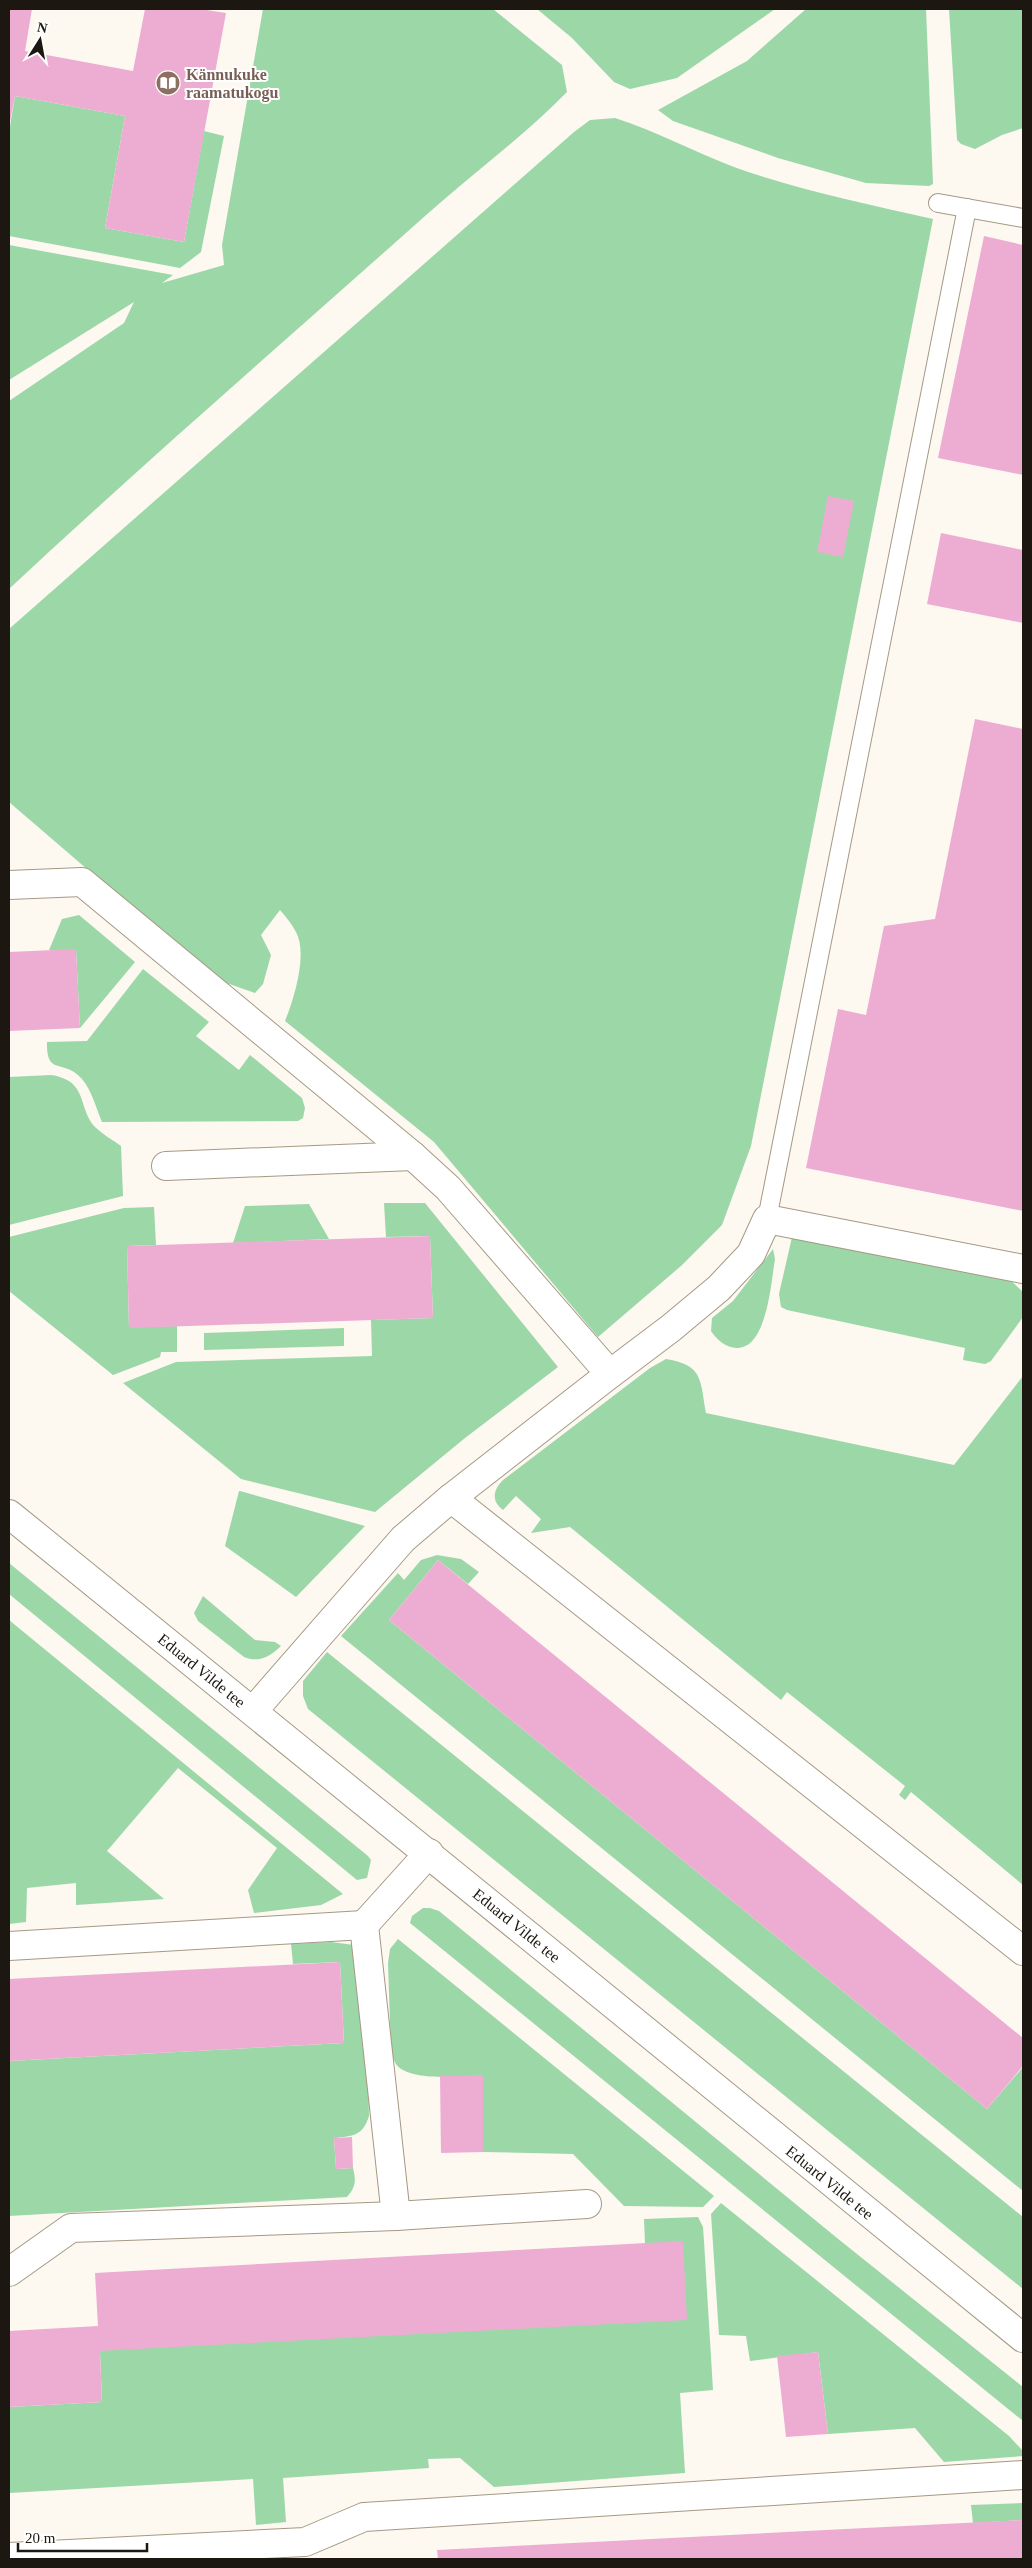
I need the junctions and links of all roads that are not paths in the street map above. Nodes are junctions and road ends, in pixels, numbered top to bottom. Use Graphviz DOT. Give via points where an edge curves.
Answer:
graph roads {
  1 [pos="938,203"];
  2 [pos="967,208"];
  3 [pos="1023,218"];
  4 [pos="9,885"];
  5 [pos="413,1156"];
  6 [pos="166,1166"];
  7 [pos="767,1219"];
  8 [pos="1023,1269"];
  9 [pos="610,1374"];
  10 [pos="452,1498"];
  11 [pos="9,1514"];
  12 [pos="253,1711"];
  13 [pos="429,1852"];
  14 [pos="364,1925"];
  15 [pos="9,1946"];
  16 [pos="1023,1951"];
  17 [pos="587,2204"];
  18 [pos="396,2216"];
  19 [pos="9,2272"];
  20 [pos="1023,2338"];
  21 [pos="1023,2475"];
  22 [pos="9,2557"];
  1 -- 2 [label="lane"];
  2 -- 3 [label="lane"];
  2 -- 7 [label="lane"];
  4 -- 5 [label="street" via="82,882"];
  5 -- 6 [label="street"];
  5 -- 9 [label="street" via="448,1188"];
  7 -- 8 [label="street"];
  7 -- 9 [label="street" via="751,1254 719,1288"];
  9 -- 10 [label="street"];
  10 -- 12 [label="street" via="403,1539"];
  10 -- 16 [label="street"];
  11 -- 12 [label="street, Eduard Vilde tee"];
  12 -- 13 [label="street, Eduard Vilde tee"];
  13 -- 14 [label="street"];
  13 -- 20 [label="street, Eduard Vilde tee"];
  14 -- 15 [label="street"];
  14 -- 18 [label="street"];
  17 -- 18 [label="street"];
  18 -- 19 [label="street" via="71,2228"];
  21 -- 22 [label="street" via="364,2517 305,2542"];
}
